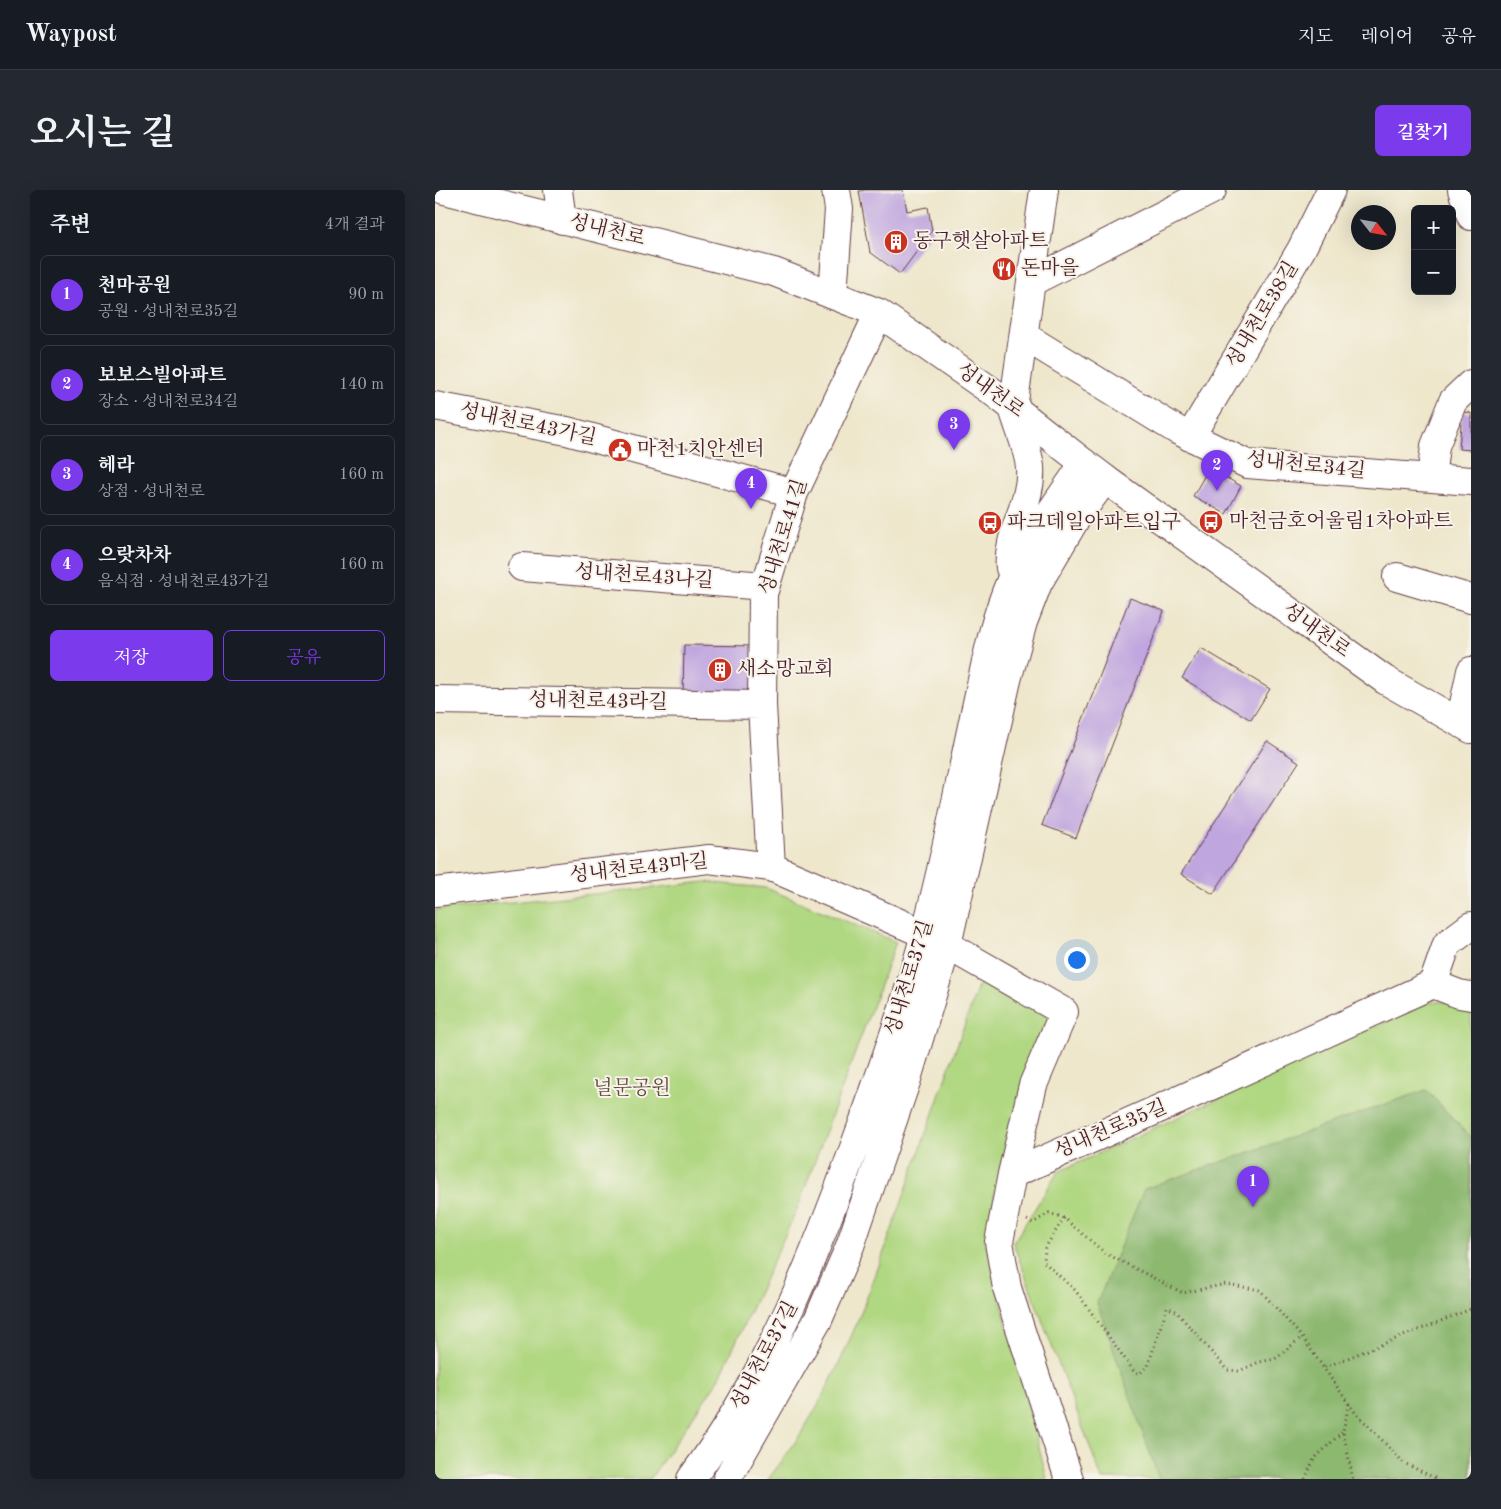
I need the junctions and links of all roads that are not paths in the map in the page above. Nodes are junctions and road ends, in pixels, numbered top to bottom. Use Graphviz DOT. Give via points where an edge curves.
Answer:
graph roads {
  1 [pos="444,190"];
  2 [pos="558,190"];
  3 [pos="836,190"];
  4 [pos="1045,190"];
  5 [pos="1212,190"];
  6 [pos="1331,190"];
  7 [pos="1462,190"];
  8 [pos="1471,216"];
  9 [pos="562,220"];
  10 [pos="1031,282"];
  11 [pos="833,295"];
  12 [pos="879,313"];
  13 [pos="1024,336"];
  14 [pos="1471,384"];
  15 [pos="435,406"];
  16 [pos="1013,408"];
  17 [pos="1191,437"];
  18 [pos="1084,463"];
  19 [pos="1431,478"];
  20 [pos="1105,479"];
  21 [pos="1471,481"];
  22 [pos="794,493"];
  23 [pos="522,567"];
  24 [pos="1397,577"];
  25 [pos="1011,579"];
  26 [pos="765,586"];
  27 [pos="1471,599"];
  28 [pos="1471,671"];
  29 [pos="435,700"];
  30 [pos="762,705"];
  31 [pos="1465,726"];
  32 [pos="771,867"];
  33 [pos="435,892"];
  34 [pos="1471,926"];
  35 [pos="936,939"];
  36 [pos="1433,984"];
  37 [pos="1471,996"];
  38 [pos="1012,1174"];
  39 [pos="691,1479"];
  40 [pos="727,1479"];
  41 [pos="1069,1479"];
  1 -- 9 [label="street, 성내천로"];
  2 -- 9 [label="street"];
  3 -- 11 [label="street" via="839,209"];
  4 -- 10 [label="street"];
  5 -- 10 [label="street"];
  6 -- 17 [label="street, 성내천로38길" via="1301,250"];
  7 -- 8 [label="street"];
  9 -- 11 [label="street, 성내천로" via="774,272"];
  10 -- 13 [label="street"];
  11 -- 12 [label="street, 성내천로"];
  12 -- 16 [label="street, 성내천로"];
  12 -- 22 [label="street, 성내천로41길"];
  13 -- 16 [label="street"];
  13 -- 17 [label="street, 성내천로34길"];
  14 -- 19 [label="street" via="1453,401 1435,446"];
  15 -- 22 [label="street, 성내천로43가길" via="567,431"];
  16 -- 18 [label="street, 성내천로"];
  16 -- 25 [label="street" via="1030,468 1024,505 1009,556"];
  17 -- 19 [label="street, 성내천로34길" via="1247,464"];
  18 -- 20 [label="street, 성내천로"];
  18 -- 25 [label="street, 성내천로37길"];
  19 -- 21 [label="street, 성내천로34길"];
  20 -- 31 [label="street, 성내천로" via="1385,680"];
  20 -- 35 [label="street, 성내천로37길" via="1075,520 1038,583 1023,622"];
  22 -- 26 [label="street, 성내천로41길"];
  23 -- 26 [label="street, 성내천로43나길"];
  24 -- 27 [label="street"];
  25 -- 35 [label="street, 성내천로37길" via="985,665"];
  26 -- 30 [label="street, 성내천로41길"];
  28 -- 31 [label="street"];
  29 -- 30 [label="street, 성내천로43라길"];
  30 -- 32 [label="street, 성내천로41길"];
  32 -- 33 [label="street, 성내천로43마길" via="709,859"];
  32 -- 35 [label="street, 성내천로43마길"];
  34 -- 36 [label="street" via="1447,944"];
  35 -- 38 [label="street, 성내천로43마길" via="1064,1012 1033,1085"];
  35 -- 39 [label="street, 성내천로37길" via="886,1056 828,1221 795,1299 759,1374 709,1456"];
  35 -- 40 [label="street, 성내천로37길" via="907,1079 850,1246 818,1320"];
  36 -- 37 [label="street"];
  36 -- 38 [label="street, 성내천로35길"];
  38 -- 41 [label="street" via="999,1242 1007,1288"];
}
